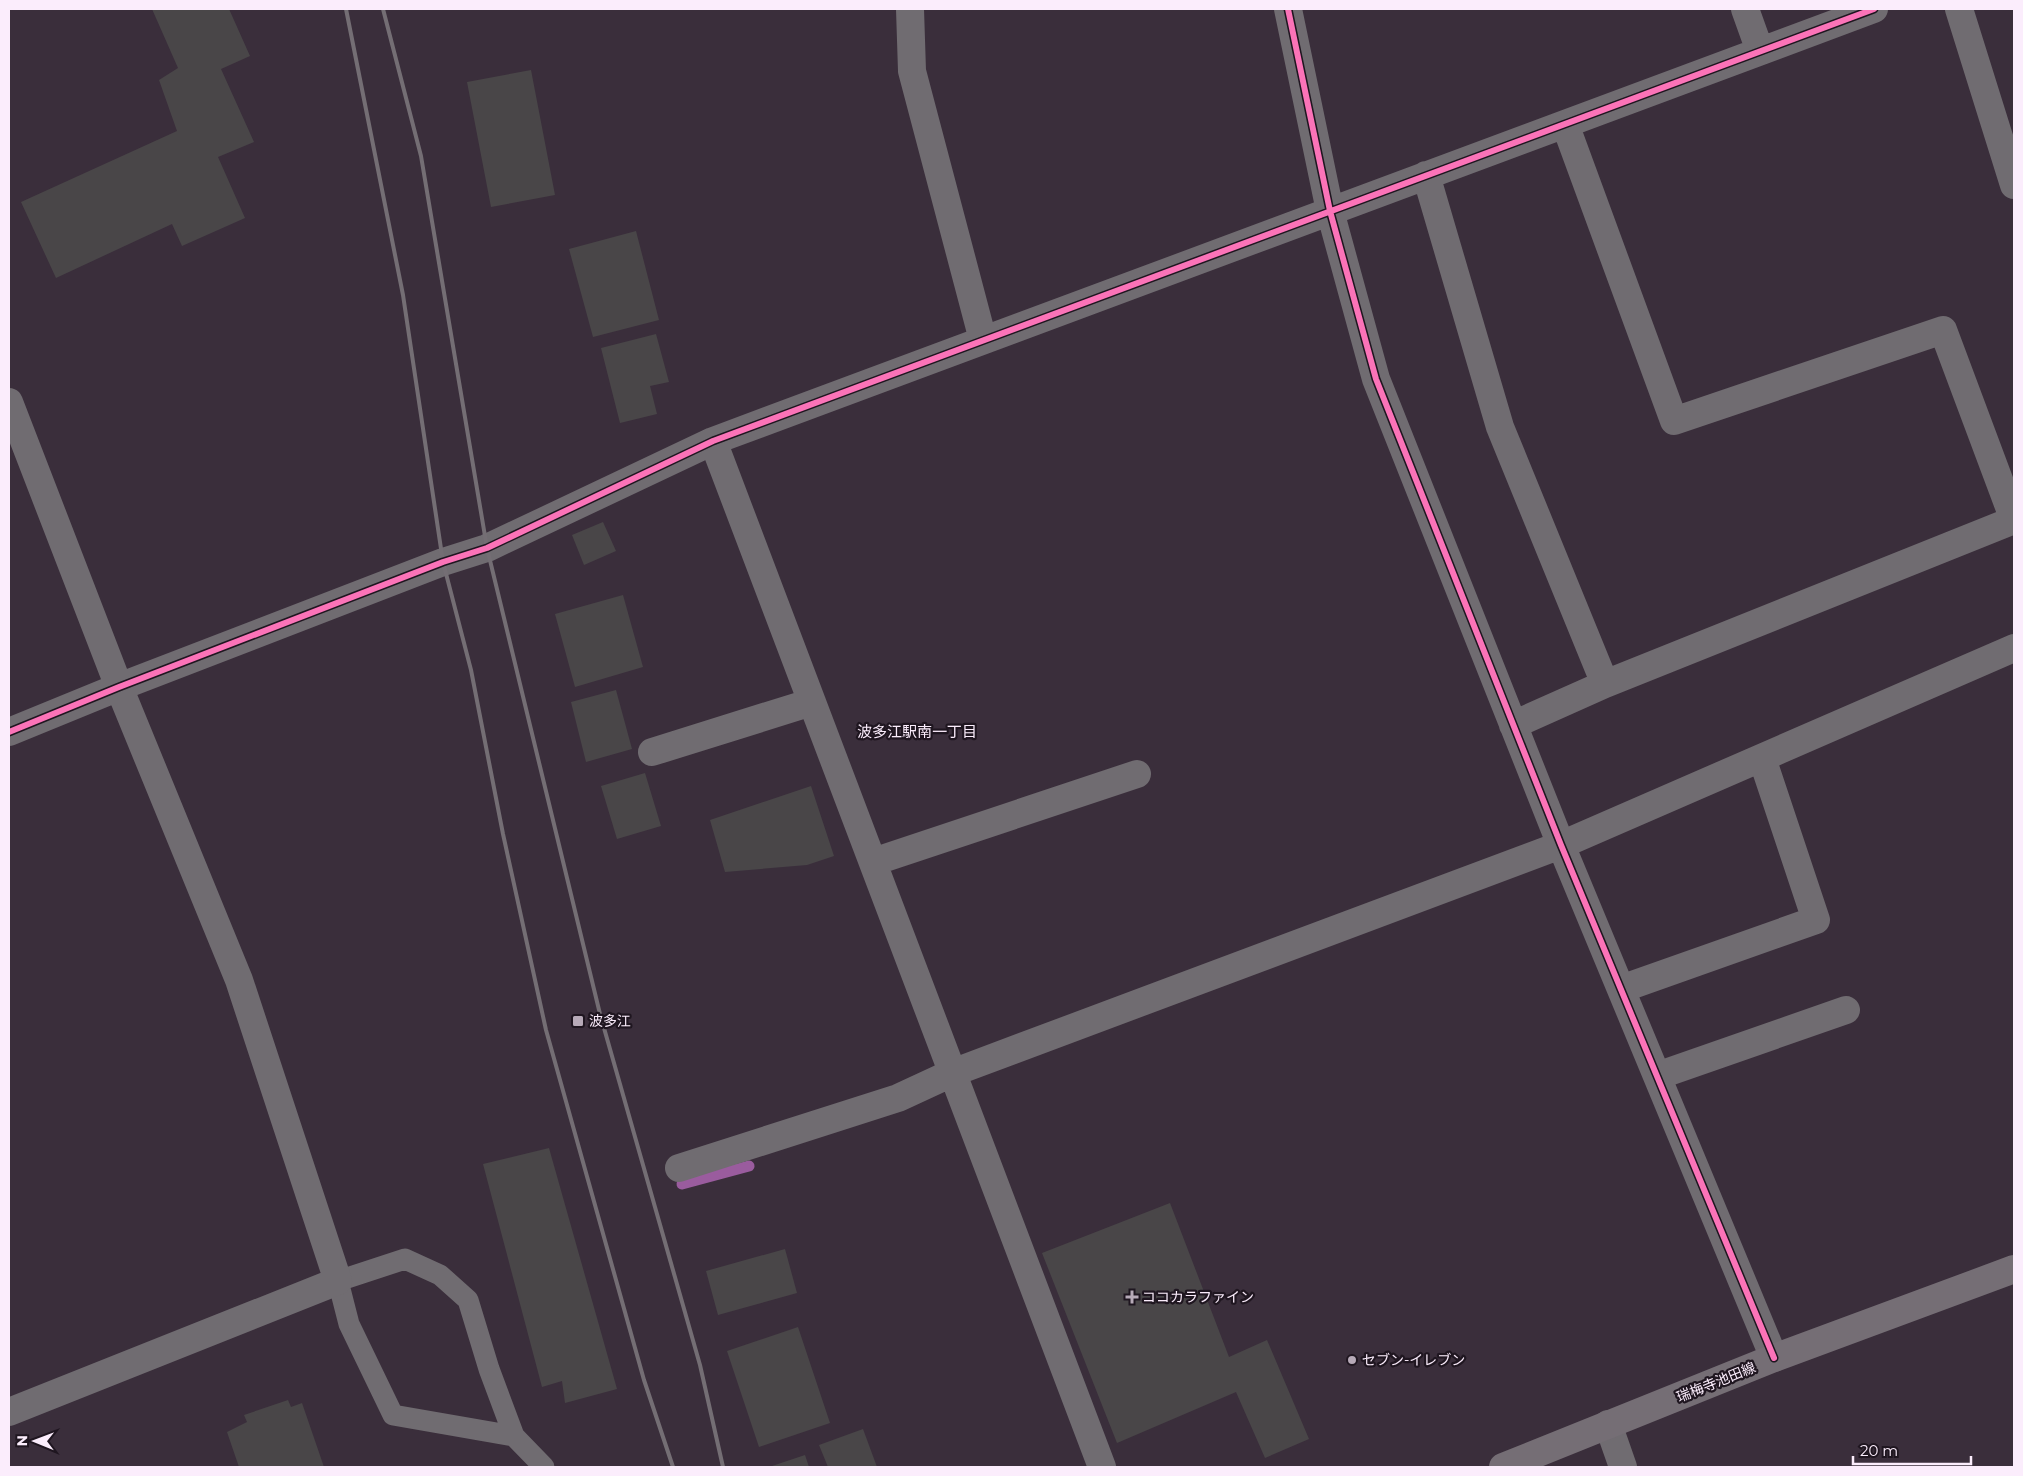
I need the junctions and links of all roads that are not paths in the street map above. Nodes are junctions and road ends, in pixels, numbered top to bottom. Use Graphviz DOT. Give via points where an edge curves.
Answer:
graph roads {
  1 [pos="910,9"];
  2 [pos="1288,9"];
  3 [pos="1745,9"];
  4 [pos="1874,9"];
  5 [pos="1959,9"];
  6 [pos="1760,51"];
  7 [pos="1565,124"];
  8 [pos="1426,175"];
  9 [pos="2014,185"];
  10 [pos="1330,211"];
  11 [pos="983,340"];
  12 [pos="9,402"];
  13 [pos="713,442"];
  14 [pos="2014,520"];
  15 [pos="2014,648"];
  16 [pos="1605,684"];
  17 [pos="120,687"];
  18 [pos="812,702"];
  19 [pos="1513,725"];
  20 [pos="9,732"];
  21 [pos="652,752"];
  22 [pos="1762,758"];
  23 [pos="1137,774"];
  24 [pos="1561,845"];
  25 [pos="873,862"];
  26 [pos="1621,989"];
  27 [pos="1846,1010"];
  28 [pos="952,1073"];
  29 [pos="1657,1076"];
  30 [pos="679,1168"];
  31 [pos="2014,1269"];
  32 [pos="338,1281"];
  33 [pos="1774,1358"];
  34 [pos="9,1412"];
  35 [pos="1608,1424"];
  36 [pos="514,1436"];
  37 [pos="544,1467"];
  38 [pos="1102,1467"];
  39 [pos="1503,1467"];
  40 [pos="1623,1467"];
  1 -- 11 [label="street" via="912,71"];
  2 -- 10 [label="street"];
  3 -- 6 [label="street"];
  4 -- 6 [label="street"];
  5 -- 9 [label="street"];
  6 -- 7 [label="street"];
  7 -- 8 [label="street"];
  7 -- 14 [label="street" via="1674,421 1943,330"];
  8 -- 10 [label="street"];
  8 -- 16 [label="street" via="1500,427"];
  10 -- 11 [label="street"];
  10 -- 19 [label="street" via="1376,379"];
  11 -- 13 [label="street"];
  12 -- 17 [label="street"];
  13 -- 17 [label="street" via="487,548"];
  13 -- 18 [label="street"];
  14 -- 16 [label="street"];
  15 -- 22 [label="street"];
  16 -- 19 [label="street"];
  17 -- 20 [label="street"];
  17 -- 32 [label="street" via="239,980"];
  18 -- 21 [label="street"];
  18 -- 25 [label="street"];
  19 -- 24 [label="street"];
  22 -- 24 [label="street"];
  22 -- 26 [label="street" via="1816,920"];
  23 -- 25 [label="street"];
  24 -- 26 [label="street"];
  24 -- 28 [label="street"];
  25 -- 28 [label="street"];
  26 -- 29 [label="street"];
  27 -- 29 [label="street"];
  28 -- 30 [label="street" via="898,1098"];
  28 -- 38 [label="street"];
  29 -- 33 [label="street"];
  31 -- 33 [label="main road, 瑞梅寺池田線"];
  32 -- 34 [label="street"];
  32 -- 36 [label="lane" via="349,1324 393,1415"];
  32 -- 36 [label="lane" via="404,1260 440,1275 468,1300"];
  33 -- 35 [label="main road, 瑞梅寺池田線"];
  35 -- 39 [label="main road, 瑞梅寺池田線"];
  35 -- 40 [label="street"];
  36 -- 37 [label="lane"];
}
